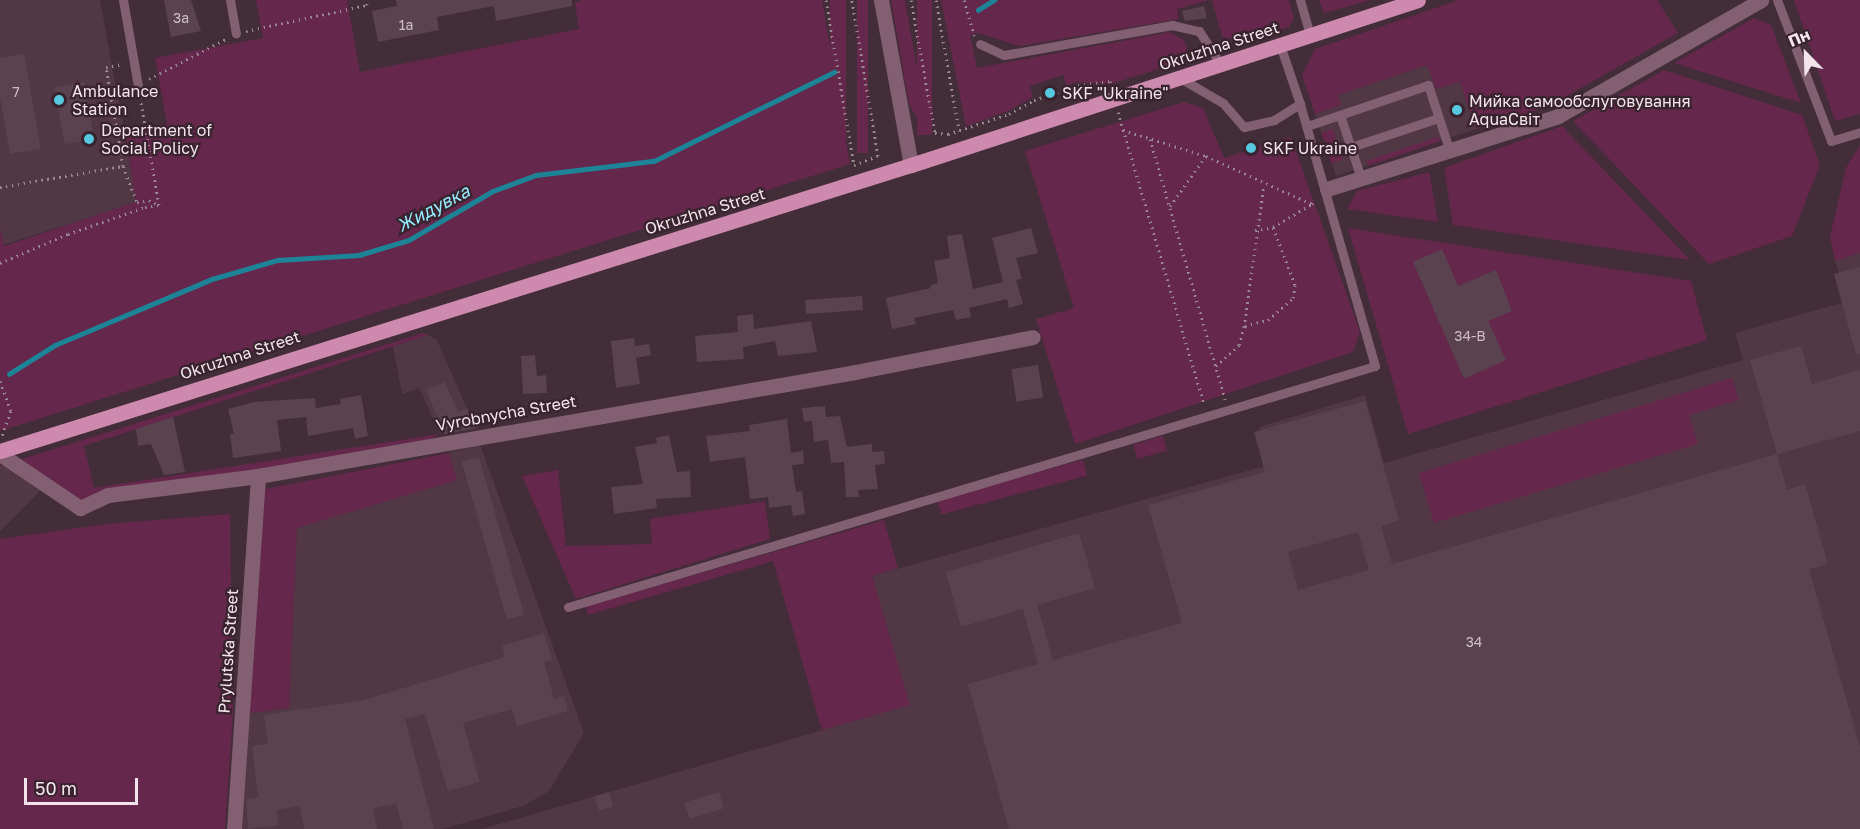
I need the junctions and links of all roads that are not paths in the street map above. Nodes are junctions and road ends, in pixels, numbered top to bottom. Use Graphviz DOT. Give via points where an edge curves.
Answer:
graph roads {
  1 [pos="123,0"];
  2 [pos="230,0"];
  3 [pos="881,0"];
  4 [pos="1300,0"];
  5 [pos="1418,0"];
  6 [pos="1761,0"];
  7 [pos="1778,0"];
  8 [pos="236,33"];
  9 [pos="1311,36"];
  10 [pos="980,44"];
  11 [pos="1280,45"];
  12 [pos="1221,65"];
  13 [pos="1180,78"];
  14 [pos="138,86"];
  15 [pos="1300,104"];
  16 [pos="1340,115"];
  17 [pos="1438,118"];
  18 [pos="1307,126"];
  19 [pos="1860,132"];
  20 [pos="1351,147"];
  21 [pos="1450,152"];
  22 [pos="911,165"];
  23 [pos="1361,178"];
  24 [pos="1327,189"];
  25 [pos="1033,337"];
  26 [pos="0,453"];
  27 [pos="258,476"];
  28 [pos="568,607"];
  29 [pos="234,829"];
  1 -- 14 [label="lane"];
  2 -- 8 [label="lane"];
  3 -- 22 [label="street"];
  4 -- 9 [label="lane"];
  5 -- 9 [label="main road, Okruzhna Street"];
  6 -- 21 [label="street" via="1558,116"];
  7 -- 19 [label="lane" via="1831,141"];
  9 -- 11 [label="main road, Okruzhna Street"];
  10 -- 12 [label="lane" via="1004,55 1172,25 1199,31"];
  11 -- 12 [label="main road, Okruzhna Street"];
  11 -- 15 [label="lane"];
  12 -- 13 [label="main road, Okruzhna Street"];
  13 -- 15 [label="lane" via="1223,103 1244,127 1274,120"];
  13 -- 22 [label="main road, Okruzhna Street"];
  15 -- 18 [label="lane"];
  16 -- 17 [label="lane" via="1428,85"];
  16 -- 18 [label="lane"];
  16 -- 20 [label="lane"];
  17 -- 20 [label="lane"];
  17 -- 21 [label="lane"];
  18 -- 24 [label="lane"];
  20 -- 23 [label="lane"];
  21 -- 23 [label="street"];
  22 -- 26 [label="main road, Okruzhna Street"];
  23 -- 24 [label="street"];
  24 -- 28 [label="lane" via="1375,366"];
  25 -- 27 [label="street, Vyrobnycha Street" via="855,372"];
  26 -- 27 [label="street, Vyrobnycha Street" via="80,508 108,495"];
  27 -- 29 [label="street, Prylutska Street"];
}
